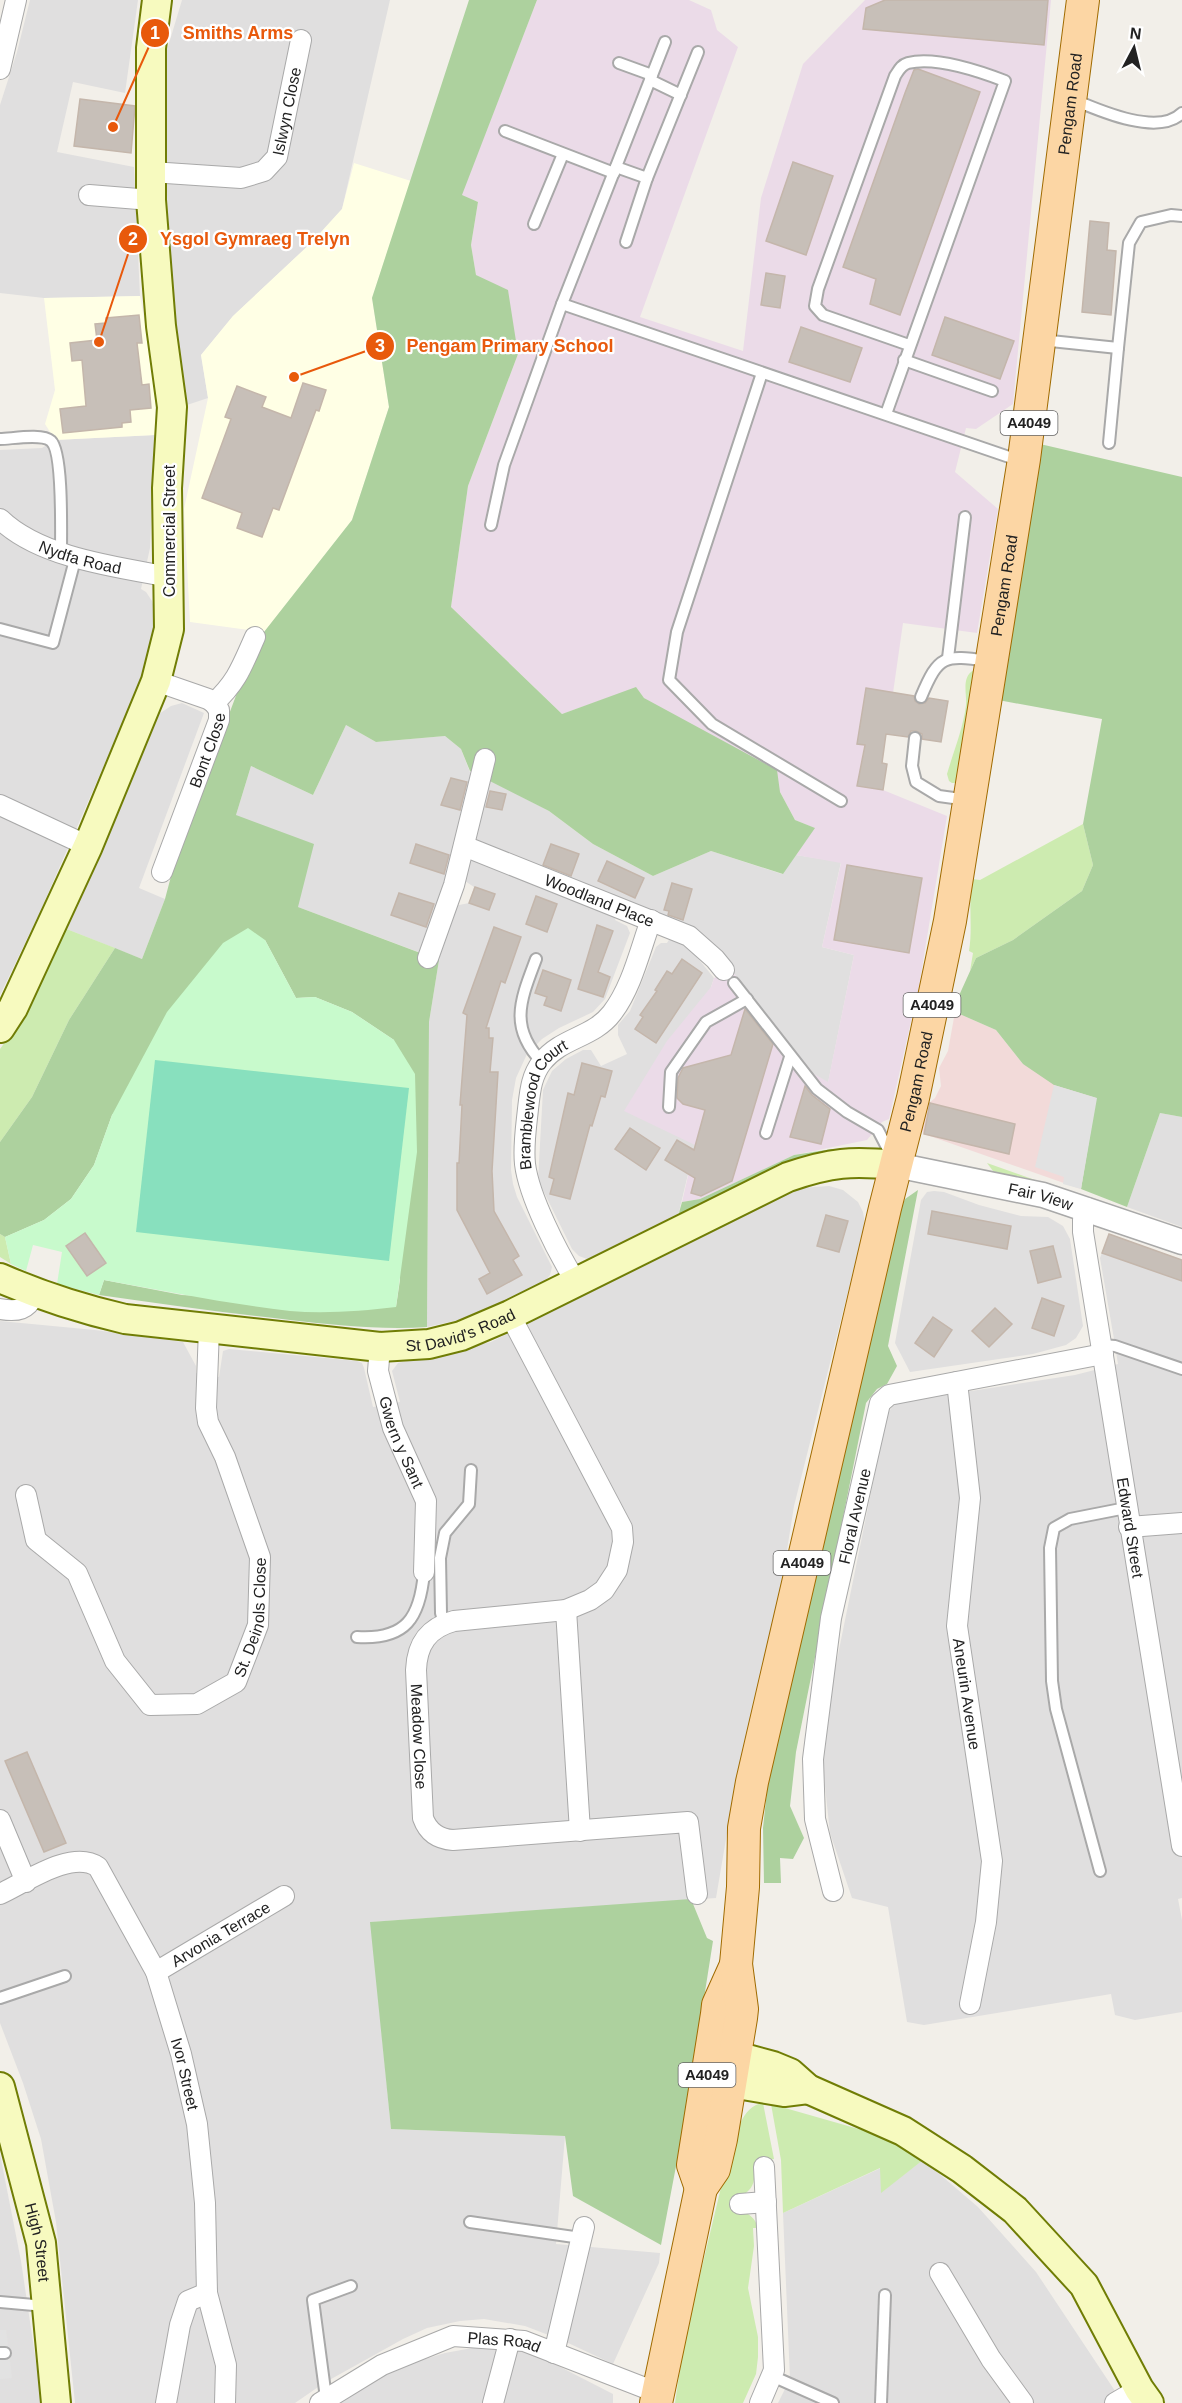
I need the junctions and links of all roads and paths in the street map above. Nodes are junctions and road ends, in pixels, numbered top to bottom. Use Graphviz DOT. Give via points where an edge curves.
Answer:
graph roads {
  1 [pos="16,0"];
  2 [pos="157,0"];
  3 [pos="1083,0"];
  4 [pos="301,40"];
  5 [pos="665,42"];
  6 [pos="698,52"];
  7 [pos="619,63"];
  8 [pos="0,69"];
  9 [pos="651,78"];
  10 [pos="681,95"];
  11 [pos="1070,97"];
  12 [pos="1182,113"];
  13 [pos="505,131"];
  14 [pos="563,154"];
  15 [pos="615,170"];
  16 [pos="151,172"];
  17 [pos="647,178"];
  18 [pos="89,195"];
  19 [pos="151,200"];
  20 [pos="1182,216"];
  21 [pos="534,224"];
  22 [pos="626,242"];
  23 [pos="562,304"];
  24 [pos="1041,339"];
  25 [pos="909,345"];
  26 [pos="1118,348"];
  27 [pos="904,360"];
  28 [pos="762,373"];
  29 [pos="992,391"];
  30 [pos="886,414"];
  31 [pos="0,439"];
  32 [pos="1109,442"];
  33 [pos="1024,459"];
  34 [pos="965,517"];
  35 [pos="0,519"];
  36 [pos="491,525"];
  37 [pos="69,554"];
  38 [pos="170,577"];
  39 [pos="0,629"];
  40 [pos="255,638"];
  41 [pos="948,658"];
  42 [pos="991,661"];
  43 [pos="156,681"];
  44 [pos="921,697"];
  45 [pos="214,704"];
  46 [pos="915,738"];
  47 [pos="485,759"];
  48 [pos="968,800"];
  49 [pos="841,801"];
  50 [pos="0,805"];
  51 [pos="87,846"];
  52 [pos="464,846"];
  53 [pos="162,872"];
  54 [pos="651,920"];
  55 [pos="428,958"];
  56 [pos="536,959"];
  57 [pos="729,976"];
  58 [pos="747,999"];
  59 [pos="0,1028"];
  60 [pos="790,1057"];
  61 [pos="542,1062"];
  62 [pos="669,1107"];
  63 [pos="766,1133"];
  64 [pos="896,1165"];
  65 [pos="1087,1208"];
  66 [pos="1182,1242"];
  67 [pos="0,1278"];
  68 [pos="576,1282"];
  69 [pos="36,1294"];
  70 [pos="0,1309"];
  71 [pos="510,1315"];
  72 [pos="209,1329"];
  73 [pos="380,1347"];
  74 [pos="1103,1349"];
  75 [pos="1182,1369"];
  76 [pos="957,1382"];
  77 [pos="471,1470"];
  78 [pos="26,1495"];
  79 [pos="1128,1517"];
  80 [pos="1182,1523"];
  81 [pos="424,1572"];
  82 [pos="566,1610"];
  83 [pos="444,1624"];
  84 [pos="357,1637"];
  85 [pos="0,1820"];
  86 [pos="580,1831"];
  87 [pos="1182,1846"];
  88 [pos="1100,1871"];
  89 [pos="26,1882"];
  90 [pos="833,1891"];
  91 [pos="0,1894"];
  92 [pos="697,1894"];
  93 [pos="284,1896"];
  94 [pos="156,1972"];
  95 [pos="65,1976"];
  96 [pos="0,1998"];
  97 [pos="970,2004"];
  98 [pos="721,2067"];
  99 [pos="0,2087"];
  100 [pos="10,2164"];
  101 [pos="764,2167"];
  102 [pos="766,2202"];
  103 [pos="740,2204"];
  104 [pos="470,2222"];
  105 [pos="582,2233"];
  106 [pos="940,2273"];
  107 [pos="351,2286"];
  108 [pos="207,2293"];
  109 [pos="885,2295"];
  110 [pos="0,2302"];
  111 [pos="47,2306"];
  112 [pos="510,2339"];
  113 [pos="554,2353"];
  114 [pos="772,2376"];
  115 [pos="657,2398"];
  116 [pos="1134,2398"];
  117 [pos="323,2401"];
  118 [pos="56,2403"];
  119 [pos="166,2403"];
  120 [pos="225,2403"];
  121 [pos="493,2403"];
  122 [pos="760,2403"];
  123 [pos="833,2403"];
  124 [pos="881,2403"];
  125 [pos="1023,2403"];
  1 -- 8 [label="street"];
  2 -- 16 [label="main road, Commercial Street" via="151,48"];
  3 -- 11 [label="main road, Pengam Road / A4049"];
  4 -- 16 [label="street, Islwyn Close" via="277,157 264,171 241,178"];
  5 -- 9 [label="lane"];
  6 -- 10 [label="lane"];
  7 -- 9 [label="lane"];
  9 -- 10 [label="lane"];
  9 -- 15 [label="lane"];
  10 -- 17 [label="lane"];
  11 -- 12 [label="lane" via="1124,119 1152,123"];
  11 -- 24 [label="main road, Pengam Road / A4049"];
  13 -- 14 [label="lane"];
  14 -- 15 [label="lane"];
  14 -- 21 [label="lane"];
  15 -- 17 [label="lane"];
  15 -- 23 [label="lane"];
  16 -- 19 [label="main road, Commercial Street"];
  17 -- 22 [label="lane"];
  18 -- 19 [label="street"];
  19 -- 38 [label="main road, Commercial Street" via="172,407 167,488"];
  20 -- 26 [label="lane" via="1141,222 1129,243"];
  23 -- 28 [label="lane"];
  23 -- 36 [label="lane" via="504,465"];
  24 -- 26 [label="lane"];
  24 -- 33 [label="main road, Pengam Road / A4049"];
  25 -- 25 [label="lane" via="1005,81 975,70 935,63 908,63 895,76 815,306 823,315"];
  25 -- 27 [label="lane"];
  26 -- 32 [label="lane"];
  27 -- 29 [label="lane"];
  27 -- 30 [label="lane"];
  28 -- 30 [label="lane"];
  28 -- 49 [label="lane" via="677,632 669,680 712,724"];
  30 -- 33 [label="lane"];
  31 -- 37 [label="lane" via="43,437 51,441 56,450"];
  33 -- 42 [label="main road, Pengam Road / A4049"];
  34 -- 41 [label="lane"];
  35 -- 37 [label="street, Nydfa Road" via="39,545"];
  37 -- 38 [label="street, Nydfa Road"];
  37 -- 39 [label="lane" via="53,643"];
  38 -- 43 [label="main road, Commercial Street" via="169,629"];
  40 -- 45 [label="street, Bont Close" via="237,678"];
  41 -- 42 [label="lane"];
  41 -- 44 [label="lane" via="931,674"];
  42 -- 48 [label="main road, Pengam Road / A4049"];
  43 -- 45 [label="street"];
  43 -- 51 [label="main road, Commercial Street"];
  45 -- 53 [label="street, Bont Close" via="219,720"];
  46 -- 48 [label="lane" via="912,766 916,782 939,796"];
  47 -- 52 [label="street"];
  48 -- 64 [label="main road, Pengam Road / A4049" via="950,921"];
  50 -- 51 [label="street"];
  51 -- 59 [label="main road, Commercial Street" via="13,1008"];
  52 -- 54 [label="street, Woodland Place"];
  52 -- 55 [label="street"];
  54 -- 57 [label="street, Woodland Place" via="689,936"];
  54 -- 61 [label="street, Bramblewood Court" via="622,998 611,1014 596,1029 563,1043"];
  56 -- 61 [label="lane" via="519,1014 531,1051"];
  57 -- 58 [label="lane, Woodland Place"];
  58 -- 60 [label="lane, Woodland Place"];
  58 -- 62 [label="lane" via="706,1022 700,1030 671,1072"];
  60 -- 63 [label="lane"];
  60 -- 64 [label="lane, Woodland Place" via="817,1089 878,1130"];
  61 -- 68 [label="street, Bramblewood Court" via="530,1092 525,1164 534,1201"];
  64 -- 65 [label="street, Fair View" via="1003,1185"];
  64 -- 68 [label="main road, St David's Road" via="835,1163 788,1177"];
  64 -- 98 [label="main road, A4049" via="752,1782 744,1828 736,1965 718,2005"];
  65 -- 66 [label="street, Fair View"];
  65 -- 74 [label="street, Edward Street" via="1083,1232"];
  67 -- 69 [label="main road, St David's Road"];
  68 -- 71 [label="main road, St David's Road"];
  69 -- 70 [label="street" via="22,1310"];
  69 -- 72 [label="main road, St David's Road" via="125,1319"];
  71 -- 73 [label="main road, St David's Road" via="461,1336 429,1344"];
  71 -- 82 [label="street" via="622,1528 622,1557 611,1582 590,1600"];
  72 -- 73 [label="main road, St David's Road"];
  72 -- 78 [label="street, St. Deinols Close" via="208,1422 225,1457 260,1557 258,1625 236,1682 197,1704 150,1705 115,1661 77,1573 36,1540"];
  73 -- 81 [label="street, Gwern y Sant" via="378,1371 393,1428 426,1501"];
  74 -- 75 [label="lane" via="1115,1346"];
  74 -- 76 [label="street, Floral Avenue"];
  74 -- 79 [label="street, Edward Street"];
  76 -- 90 [label="street, Floral Avenue" via="889,1395 877,1412 831,1618 813,1759 814,1819"];
  76 -- 97 [label="street, Aneurin Avenue" via="970,1498 957,1626 992,1861 986,1922"];
  77 -- 83 [label="lane" via="469,1504 445,1533 440,1558"];
  79 -- 80 [label="street"];
  79 -- 87 [label="street, Edward Street"];
  79 -- 88 [label="lane" via="1070,1519 1054,1528 1050,1548 1053,1690"];
  81 -- 84 [label="lane" via="418,1603 400,1630 376,1638"];
  82 -- 83 [label="street"];
  82 -- 86 [label="street"];
  83 -- 86 [label="street, Meadow Close" via="424,1638 417,1658 426,1825 436,1836 453,1840"];
  85 -- 89 [label="street"];
  86 -- 92 [label="street, Meadow Close" via="688,1821"];
  89 -- 91 [label="street, Ivor Street"];
  89 -- 94 [label="street, Ivor Street" via="58,1865 79,1860 98,1867"];
  93 -- 94 [label="street, Arvonia Terrace"];
  94 -- 108 [label="street, Ivor Street" via="197,2124 205,2203"];
  95 -- 96 [label="lane"];
  98 -- 115 [label="main road, A4049" via="693,2165 701,2188"];
  98 -- 116 [label="main road" via="790,2073 808,2089 903,2131 1015,2210 1084,2285"];
  99 -- 100 [label="main road, High Street"];
  100 -- 111 [label="main road, High Street" via="40,2243"];
  101 -- 102 [label="street"];
  102 -- 103 [label="street"];
  102 -- 114 [label="street"];
  104 -- 105 [label="lane"];
  105 -- 113 [label="street"];
  106 -- 125 [label="street" via="991,2359"];
  107 -- 117 [label="lane" via="313,2300"];
  108 -- 119 [label="street" via="188,2301"];
  108 -- 120 [label="street, Ivor Street" via="226,2365"];
  109 -- 124 [label="lane"];
  110 -- 111 [label="lane"];
  111 -- 118 [label="main road, High Street"];
  112 -- 113 [label="street, Plas Road"];
  112 -- 117 [label="street, Plas Road" via="453,2336 382,2365"];
  112 -- 121 [label="street"];
  113 -- 115 [label="street, Plas Road"];
  114 -- 122 [label="street"];
  114 -- 123 [label="lane"];
}
